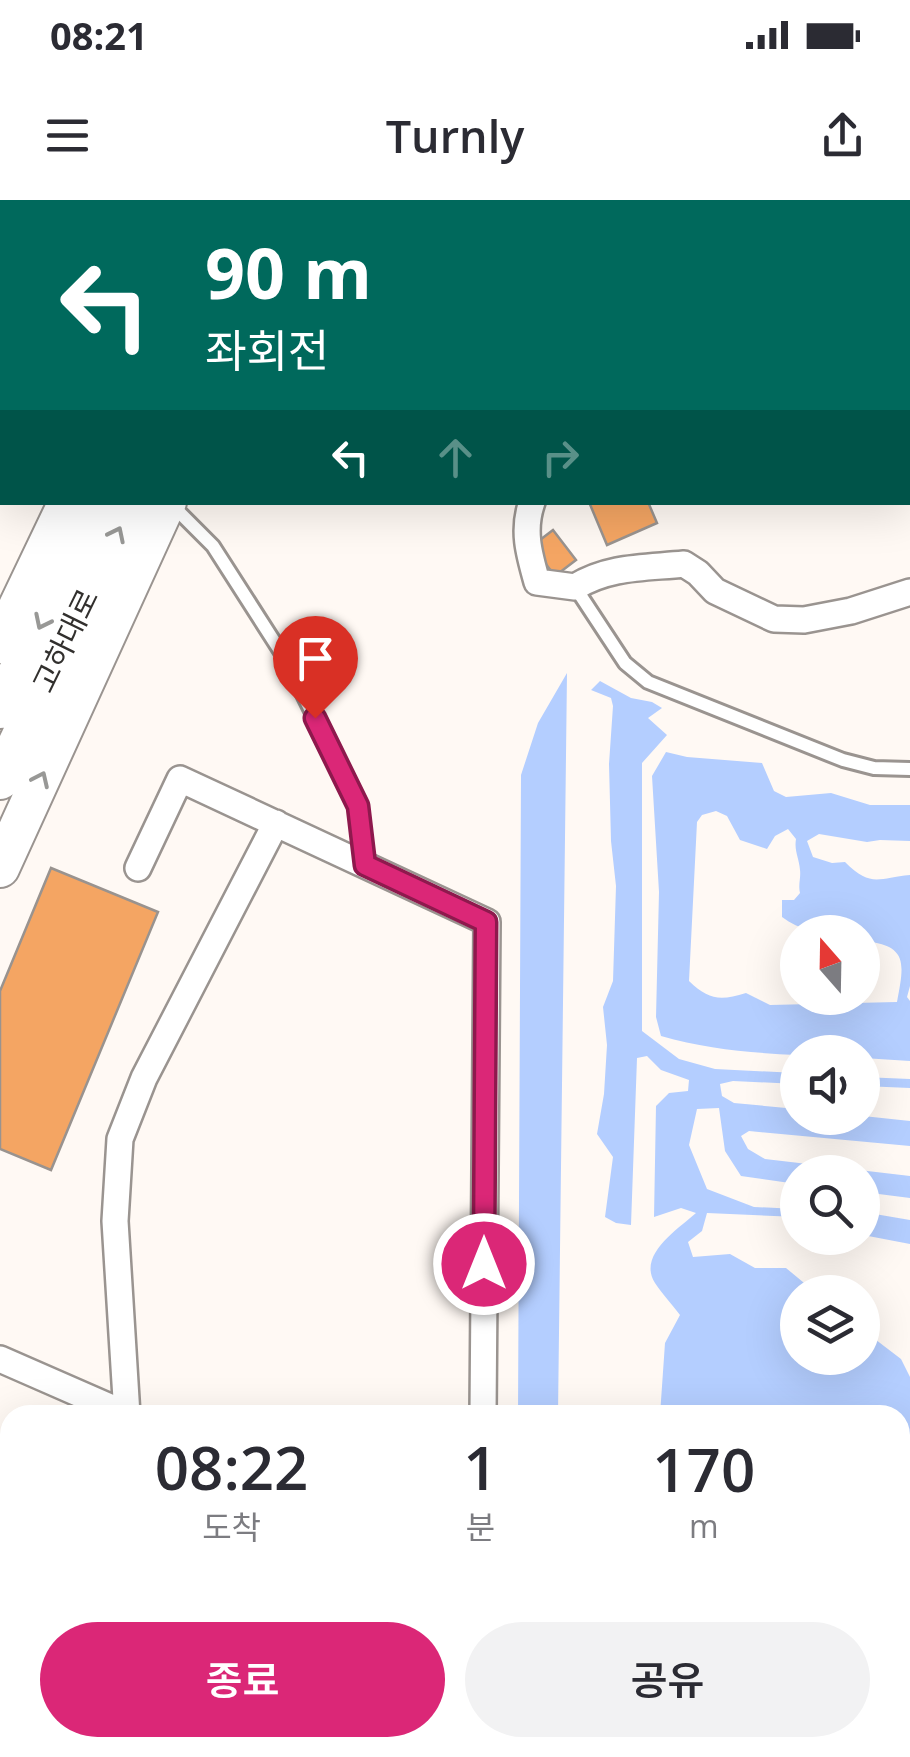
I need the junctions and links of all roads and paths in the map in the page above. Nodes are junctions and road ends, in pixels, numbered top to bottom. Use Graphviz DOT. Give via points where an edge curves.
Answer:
graph roads {
  1 [pos="67,505"];
  2 [pos="98,505"];
  3 [pos="131,505"];
  4 [pos="167,505"];
  5 [pos="171,505"];
  6 [pos="531,505"];
  7 [pos="575,588"];
  8 [pos="910,592"];
  9 [pos="0,644"];
  10 [pos="0,709"];
  11 [pos="910,769"];
  12 [pos="0,780"];
  13 [pos="276,824"];
  14 [pos="365,865"];
  15 [pos="0,868"];
  16 [pos="138,868"];
  17 [pos="0,1359"];
  18 [pos="105,1405"];
  19 [pos="127,1405"];
  20 [pos="482,1405"];
  1 -- 9 [label="main road"];
  2 -- 10 [label="main road, 고하대로, one-way"];
  12 -- 3 [label="main road, 고하대로, one-way"];
  15 -- 4 [label="main road, one-way"];
  5 -- 14 [label="lane" via="213,546 286,660 358,806"];
  6 -- 7 [label="street" via="527,547 537,582"];
  7 -- 8 [label="street" via="611,572 684,564 714,591 774,619 804,620"];
  7 -- 11 [label="lane" via="625,663 648,682 843,760"];
  13 -- 14 [label="street"];
  13 -- 16 [label="street" via="180,779"];
  13 -- 19 [label="street" via="144,1078 120,1139 115,1221"];
  14 -- 20 [label="street" via="486,922"];
  17 -- 18 [label="street"];
}
